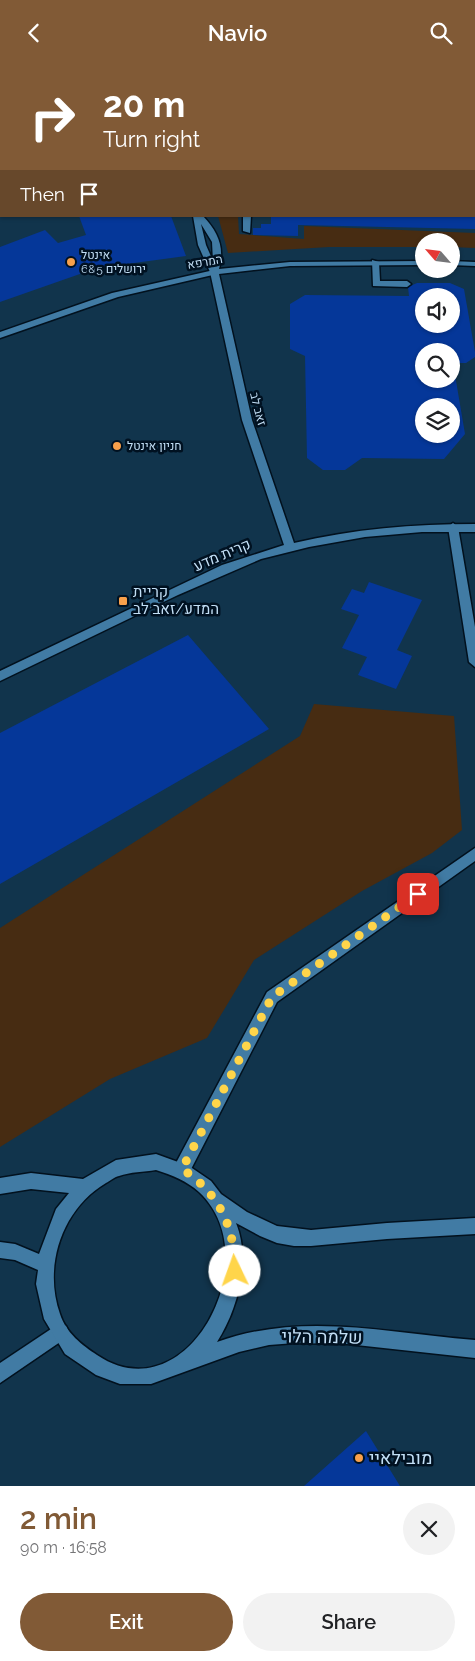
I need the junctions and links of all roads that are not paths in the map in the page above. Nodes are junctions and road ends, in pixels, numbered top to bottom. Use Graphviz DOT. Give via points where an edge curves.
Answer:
graph roads {
  1 [pos="198,217"];
  2 [pos="199,217"];
  3 [pos="247,217"];
  4 [pos="247,231"];
  5 [pos="374,262"];
  6 [pos="415,263"];
  7 [pos="460,263"];
  8 [pos="475,264"];
  9 [pos="214,272"];
  10 [pos="407,284"];
  11 [pos="0,335"];
  12 [pos="453,527"];
  13 [pos="475,528"];
  14 [pos="290,547"];
  15 [pos="475,662"];
  16 [pos="0,676"];
  17 [pos="475,854"];
  18 [pos="182,1169"];
  19 [pos="0,1186"];
  20 [pos="83,1187"];
  21 [pos="214,1197"];
  22 [pos="475,1226"];
  23 [pos="0,1250"];
  24 [pos="46,1265"];
  25 [pos="60,1332"];
  26 [pos="475,1349"];
  27 [pos="173,1368"];
  28 [pos="0,1374"];
  1 -- 9 [label="street, זאב לב" via="202,249"];
  2 -- 9 [label="street, זאב לב" via="210,228 219,251"];
  3 -- 4 [label="street"];
  5 -- 6 [label="street, המרפא"];
  5 -- 9 [label="street, המרפא" via="290,264"];
  5 -- 10 [label="street" via="376,284"];
  7 -- 8 [label="street"];
  9 -- 11 [label="street, המרפא" via="115,295"];
  9 -- 14 [label="street, זאב לב" via="247,420"];
  12 -- 13 [label="street, קרית מדע"];
  12 -- 14 [label="street, קרית מדע" via="374,534"];
  12 -- 15 [label="street"];
  14 -- 16 [label="street, קרית מדע" via="229,567"];
  17 -- 18 [label="street" via="272,997"];
  18 -- 20 [label="street" via="156,1162 129,1163 102,1173"];
  18 -- 21 [label="street"];
  19 -- 20 [label="street" via="32,1181"];
  20 -- 24 [label="street" via="60,1217 48,1248"];
  21 -- 22 [label="street" via="250,1224 272,1234 301,1240"];
  21 -- 27 [label="street" via="228,1223 232,1239 235,1254 233,1287 212,1334 188,1359"];
  23 -- 24 [label="street" via="15,1252"];
  24 -- 25 [label="street" via="48,1300"];
  25 -- 27 [label="street" via="82,1357 109,1372 141,1377"];
  25 -- 28 [label="street"];
  26 -- 27 [label="street, שלמה הלוי" via="302,1334 268,1337 228,1347"];
}
